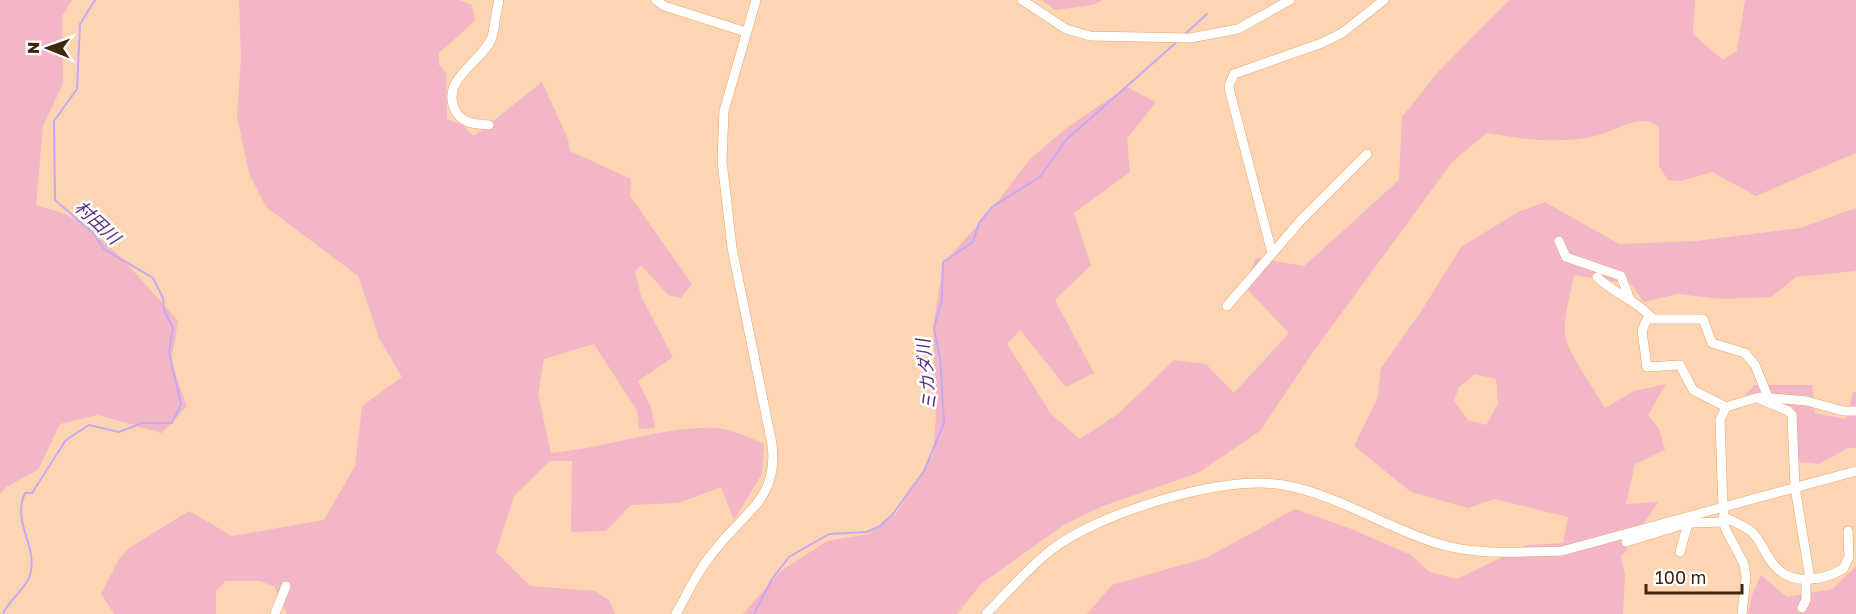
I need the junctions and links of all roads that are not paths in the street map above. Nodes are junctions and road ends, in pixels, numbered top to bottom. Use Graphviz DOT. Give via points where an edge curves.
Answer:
graph roads {
  1 [pos="499,0"];
  2 [pos="656,0"];
  3 [pos="756,0"];
  4 [pos="1022,0"];
  5 [pos="1290,0"];
  6 [pos="1384,0"];
  7 [pos="746,32"];
  8 [pos="489,125"];
  9 [pos="1367,154"];
  10 [pos="1559,241"];
  11 [pos="1272,253"];
  12 [pos="1597,277"];
  13 [pos="1630,300"];
  14 [pos="1227,306"];
  15 [pos="1651,317"];
  16 [pos="1764,397"];
  17 [pos="1726,407"];
  18 [pos="1856,411"];
  19 [pos="1856,471"];
  20 [pos="1795,487"];
  21 [pos="1724,516"];
  22 [pos="1688,523"];
  23 [pos="1848,531"];
  24 [pos="1626,542"];
  25 [pos="1680,552"];
  26 [pos="1808,579"];
  27 [pos="286,586"];
  28 [pos="1802,608"];
  29 [pos="275,614"];
  30 [pos="676,614"];
  31 [pos="986,614"];
  32 [pos="1742,614"];
  1 -- 8 [label="street" via="492,38 453,89 453,103 462,119"];
  2 -- 7 [label="street"];
  3 -- 7 [label="street"];
  4 -- 5 [label="street" via="1056,23 1090,36 1182,38 1206,37 1238,28"];
  6 -- 11 [label="street" via="1342,33 1234,74 1230,81"];
  7 -- 30 [label="street" via="724,111 722,161 732,248 775,468 761,500 704,564"];
  9 -- 11 [label="street"];
  10 -- 13 [label="street" via="1571,259 1621,276"];
  11 -- 14 [label="street"];
  12 -- 13 [label="street"];
  13 -- 15 [label="street"];
  15 -- 16 [label="street" via="1703,319 1712,343 1738,349 1755,364"];
  15 -- 17 [label="street" via="1642,331 1647,367 1680,365 1693,390"];
  16 -- 17 [label="street"];
  16 -- 18 [label="street"];
  16 -- 20 [label="street" via="1761,401 1792,415"];
  17 -- 21 [label="street" via="1720,420"];
  19 -- 20 [label="street"];
  20 -- 21 [label="street"];
  20 -- 26 [label="street"];
  21 -- 22 [label="street"];
  21 -- 26 [label="street" via="1753,533 1788,578"];
  21 -- 31 [label="street" via="1562,551 1517,552 1438,544 1310,492 1284,485 1236,482 1125,511 1081,531 1051,550"];
  21 -- 32 [label="street" via="1744,564 1746,591"];
  22 -- 24 [label="street"];
  22 -- 25 [label="street"];
  23 -- 26 [label="street" via="1848,565 1837,573"];
  26 -- 28 [label="street"];
  27 -- 29 [label="street"];
}
